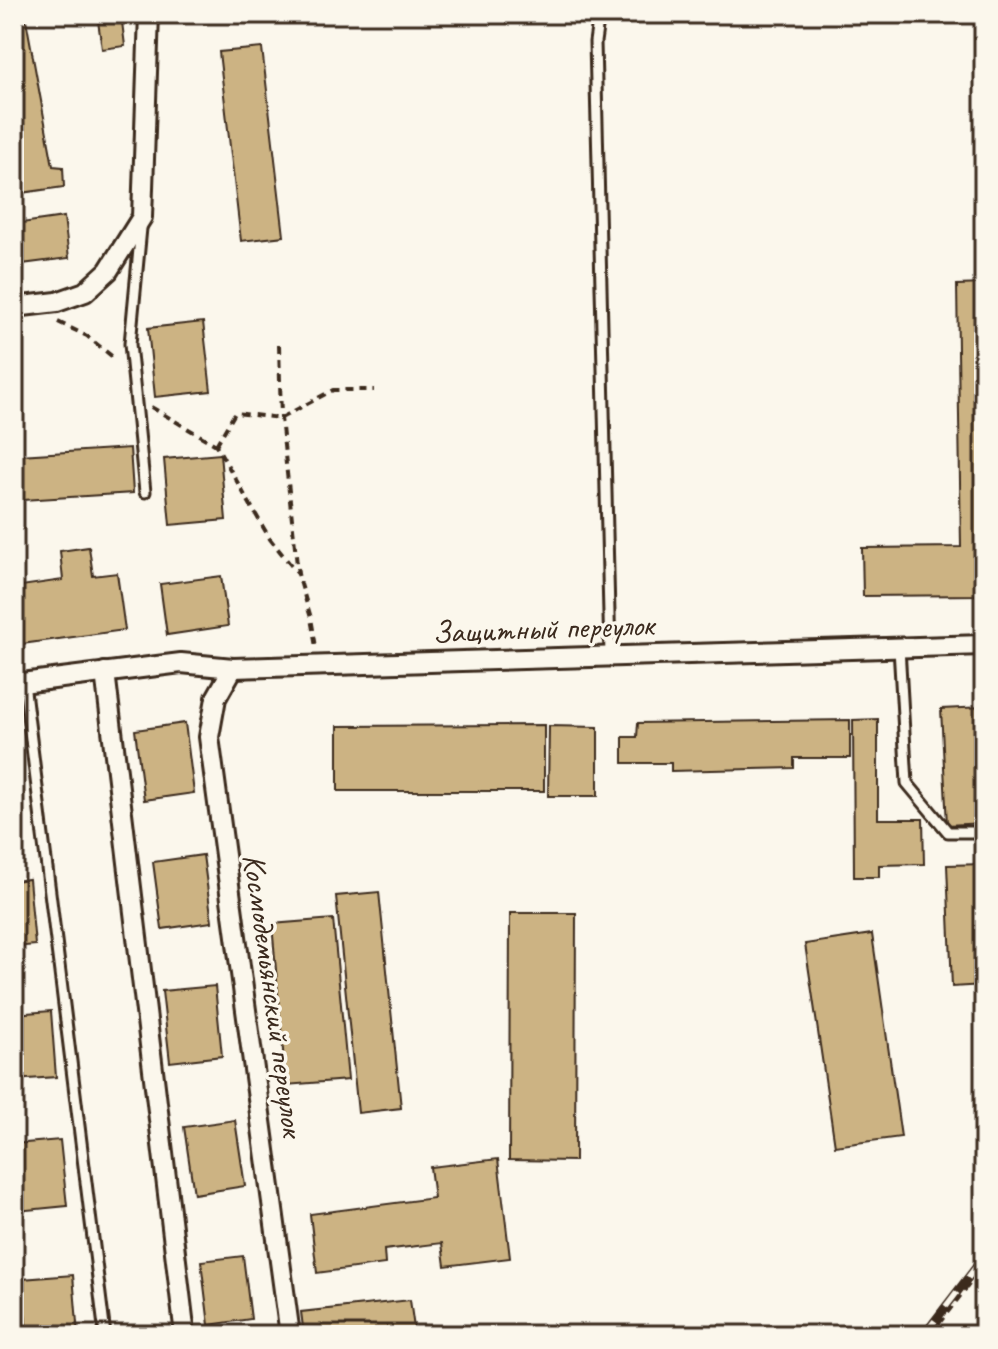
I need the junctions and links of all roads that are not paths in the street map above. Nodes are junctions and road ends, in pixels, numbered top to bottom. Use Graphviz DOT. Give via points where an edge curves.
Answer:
graph roads {
  1 [pos="149,14"];
  2 [pos="599,14"];
  3 [pos="142,217"];
  4 [pos="14,307"];
  5 [pos="145,492"];
  6 [pos="984,645"];
  7 [pos="899,648"];
  8 [pos="610,655"];
  9 [pos="233,668"];
  10 [pos="105,672"];
  11 [pos="19,683"];
  12 [pos="984,832"];
  13 [pos="105,1335"];
  14 [pos="185,1335"];
  15 [pos="290,1335"];
  1 -- 3 [label="street"];
  2 -- 8 [label="lane" via="595,42"];
  3 -- 4 [label="street" via="108,271 85,292"];
  3 -- 5 [label="lane" via="130,344"];
  6 -- 7 [label="street, Защитный переулок"];
  7 -- 8 [label="street, Защитный переулок"];
  7 -- 12 [label="lane" via="907,783 948,832"];
  8 -- 9 [label="street, Защитный переулок"];
  9 -- 10 [label="street, Защитный переулок" via="181,663"];
  9 -- 15 [label="street, Космодемьянский переулок" via="216,698 209,737"];
  10 -- 11 [label="street, Защитный переулок"];
  10 -- 14 [label="street"];
  11 -- 13 [label="lane"];
}
